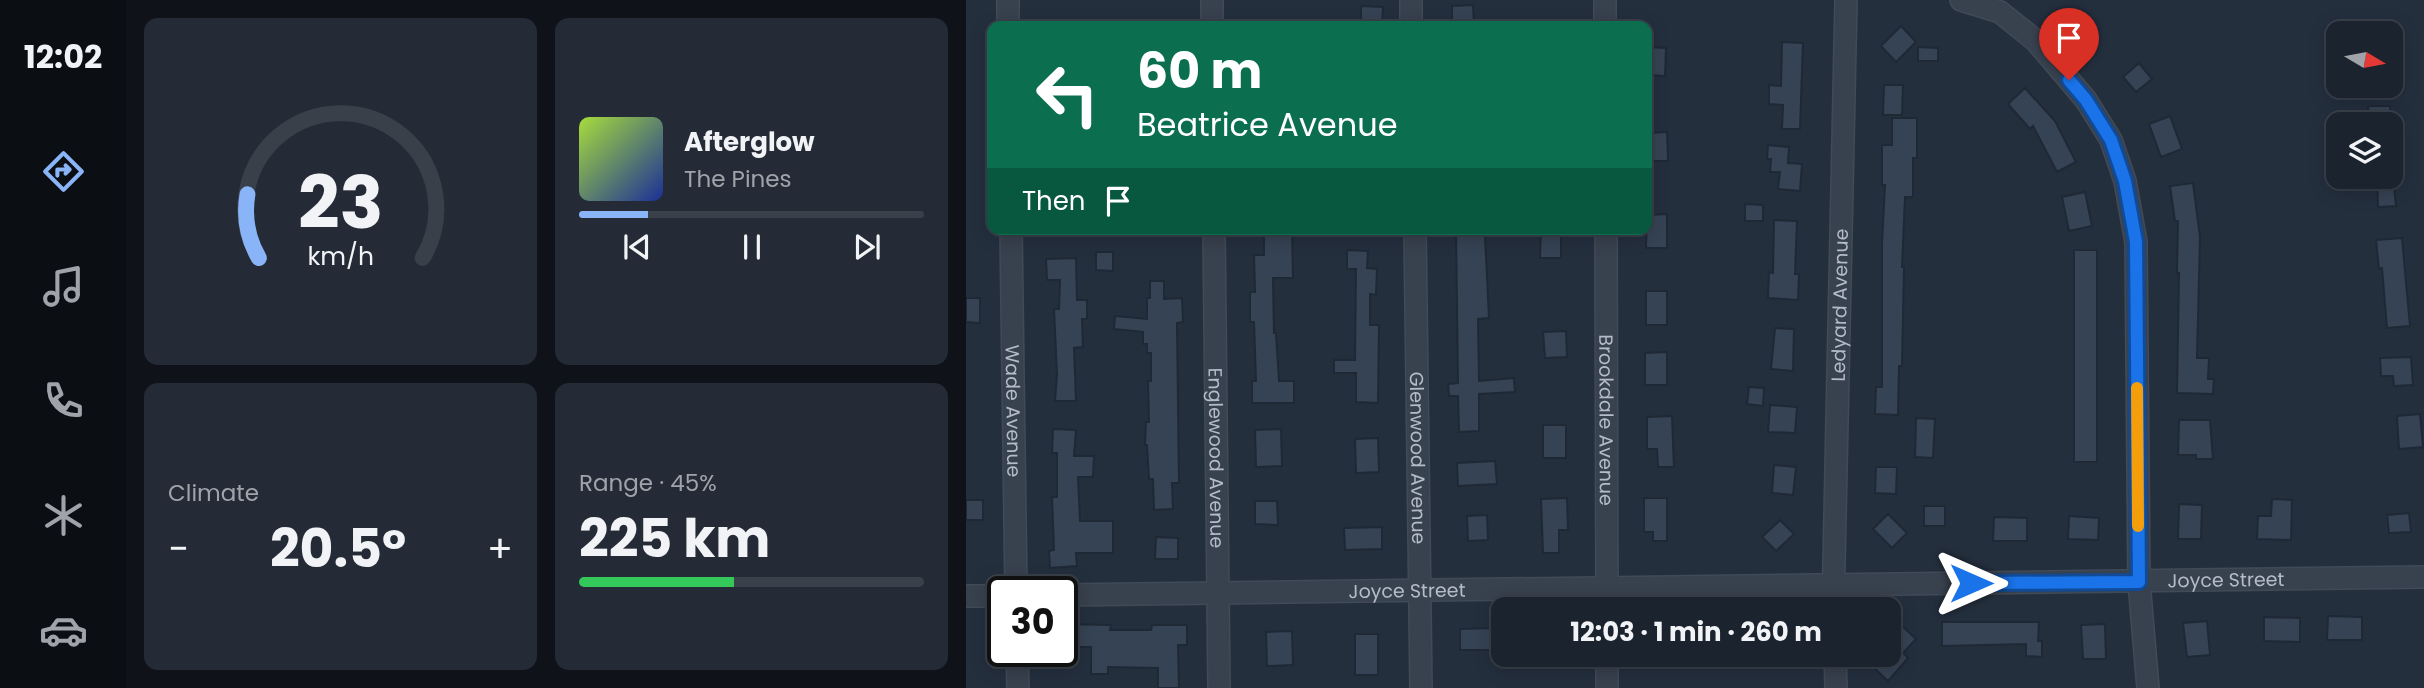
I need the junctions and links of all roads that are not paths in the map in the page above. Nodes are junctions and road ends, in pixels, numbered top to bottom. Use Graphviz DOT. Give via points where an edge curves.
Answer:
graph roads {
  1 [pos="1008,0"];
  2 [pos="1212,0"];
  3 [pos="1411,0"];
  4 [pos="1605,0"];
  5 [pos="1846,0"];
  6 [pos="1961,0"];
  7 [pos="1008,21"];
  8 [pos="1212,21"];
  9 [pos="1411,21"];
  10 [pos="1605,21"];
  11 [pos="1011,235"];
  12 [pos="1214,235"];
  13 [pos="1415,235"];
  14 [pos="1605,235"];
  15 [pos="1016,576"];
  16 [pos="2424,577"];
  17 [pos="2139,582"];
  18 [pos="1832,584"];
  19 [pos="1420,590"];
  20 [pos="1218,593"];
  21 [pos="1078,595"];
  22 [pos="966,596"];
  23 [pos="987,596"];
  24 [pos="1565,597"];
  25 [pos="1607,597"];
  26 [pos="1637,597"];
  27 [pos="1833,597"];
  28 [pos="1017,667"];
  29 [pos="1607,667"];
  30 [pos="1835,667"];
  31 [pos="1018,688"];
  32 [pos="1219,688"];
  33 [pos="1422,688"];
  34 [pos="1607,688"];
  35 [pos="1836,688"];
  36 [pos="2148,688"];
  1 -- 7 [label="street"];
  2 -- 8 [label="street"];
  3 -- 9 [label="street"];
  4 -- 10 [label="street"];
  5 -- 18 [label="street, Ledyard Avenue"];
  6 -- 17 [label="street" via="2000,12 2036,41 2086,100 2111,140 2125,181 2136,242"];
  11 -- 15 [label="street, Wade Avenue"];
  12 -- 20 [label="street, Englewood Avenue"];
  13 -- 19 [label="street, Glenwood Avenue"];
  14 -- 25 [label="street, Brookdale Avenue"];
  16 -- 17 [label="street, Joyce Street"];
  17 -- 18 [label="street, Joyce Street"];
  17 -- 36 [label="street"];
  18 -- 26 [label="street, Joyce Street"];
  18 -- 27 [label="street, Ledyard Avenue"];
  19 -- 20 [label="street, Joyce Street"];
  19 -- 24 [label="street, Joyce Street"];
  19 -- 33 [label="street, Glenwood Avenue"];
  20 -- 21 [label="street, Joyce Street"];
  20 -- 32 [label="street, Englewood Avenue"];
  22 -- 23 [label="street"];
  28 -- 31 [label="street"];
  29 -- 34 [label="street"];
  30 -- 35 [label="street"];
}
